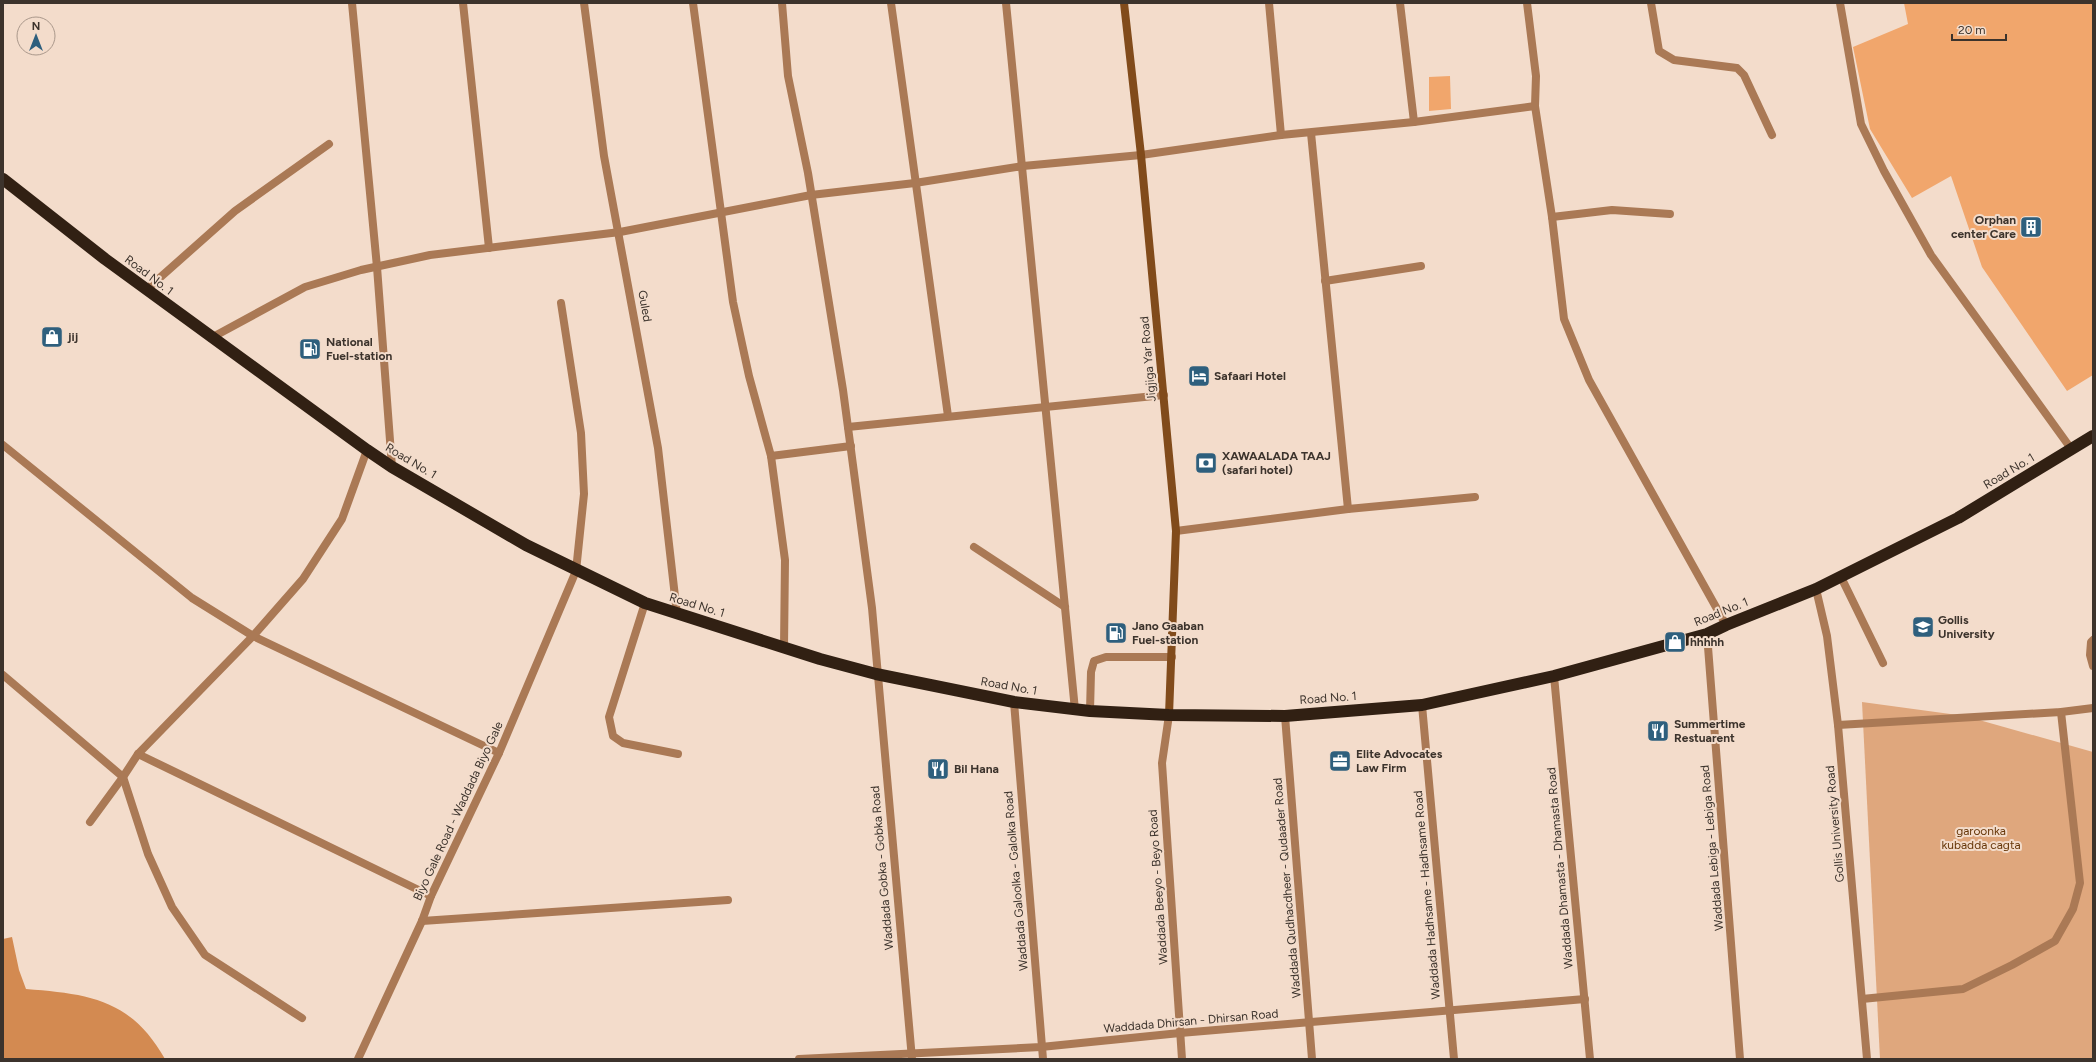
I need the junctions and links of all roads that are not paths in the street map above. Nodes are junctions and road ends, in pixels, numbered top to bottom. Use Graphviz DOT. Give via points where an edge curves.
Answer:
graph roads {
  1 [pos="352,3"];
  2 [pos="463,3"];
  3 [pos="584,3"];
  4 [pos="693,3"];
  5 [pos="782,3"];
  6 [pos="891,3"];
  7 [pos="1006,3"];
  8 [pos="1124,3"];
  9 [pos="1269,3"];
  10 [pos="1400,3"];
  11 [pos="1528,3"];
  12 [pos="1652,3"];
  13 [pos="1840,3"];
  14 [pos="1535,106"];
  15 [pos="1414,122"];
  16 [pos="1310,133"];
  17 [pos="1281,135"];
  18 [pos="1772,135"];
  19 [pos="329,144"];
  20 [pos="1141,155"];
  21 [pos="1022,166"];
  22 [pos="3,179"];
  23 [pos="915,183"];
  24 [pos="811,195"];
  25 [pos="720,212"];
  26 [pos="1670,214"];
  27 [pos="1552,216"];
  28 [pos="620,232"];
  29 [pos="489,248"];
  30 [pos="1421,266"];
  31 [pos="377,267"];
  32 [pos="1325,281"];
  33 [pos="146,290"];
  34 [pos="561,303"];
  35 [pos="211,338"];
  36 [pos="1164,395"];
  37 [pos="1045,406"];
  38 [pos="948,416"];
  39 [pos="848,427"];
  40 [pos="2093,436"];
  41 [pos="3,445"];
  42 [pos="851,446"];
  43 [pos="367,450"];
  44 [pos="2072,450"];
  45 [pos="771,456"];
  46 [pos="392,467"];
  47 [pos="1475,496"];
  48 [pos="1348,509"];
  49 [pos="1176,531"];
  50 [pos="974,547"];
  51 [pos="576,571"];
  52 [pos="1841,577"];
  53 [pos="1816,589"];
  54 [pos="645,603"];
  55 [pos="1065,607"];
  56 [pos="677,614"];
  57 [pos="1726,625"];
  58 [pos="1707,634"];
  59 [pos="253,636"];
  60 [pos="2093,640"];
  61 [pos="784,647"];
  62 [pos="1172,656"];
  63 [pos="1883,663"];
  64 [pos="2093,666"];
  65 [pos="876,674"];
  66 [pos="3,675"];
  67 [pos="1554,676"];
  68 [pos="1014,702"];
  69 [pos="1422,705"];
  70 [pos="2093,708"];
  71 [pos="1076,710"];
  72 [pos="1090,711"];
  73 [pos="2061,712"];
  74 [pos="1170,715"];
  75 [pos="1285,716"];
  76 [pos="1838,725"];
  77 [pos="499,753"];
  78 [pos="138,754"];
  79 [pos="678,754"];
  80 [pos="123,777"];
  81 [pos="90,822"];
  82 [pos="431,896"];
  83 [pos="728,900"];
  84 [pos="422,921"];
  85 [pos="1585,999"];
  86 [pos="1862,999"];
  87 [pos="1450,1011"];
  88 [pos="302,1018"];
  89 [pos="1310,1023"];
  90 [pos="1180,1033"];
  91 [pos="1042,1047"];
  92 [pos="911,1056"];
  93 [pos="358,1059"];
  94 [pos="799,1059"];
  95 [pos="1043,1059"];
  96 [pos="1182,1059"];
  97 [pos="1312,1059"];
  98 [pos="1454,1059"];
  99 [pos="1590,1059"];
  100 [pos="1740,1059"];
  101 [pos="1867,1059"];
  1 -- 31 [label="street"];
  2 -- 29 [label="street"];
  3 -- 28 [label="street, Guled" via="604,156"];
  4 -- 25 [label="street"];
  5 -- 24 [label="street, Waddada Gobka - Gobka Road" via="788,76"];
  6 -- 23 [label="street"];
  7 -- 21 [label="street"];
  8 -- 20 [label="street, Jigjiga Yar Road"];
  9 -- 17 [label="street"];
  10 -- 15 [label="street"];
  11 -- 14 [label="street" via="1536,76"];
  12 -- 18 [label="street" via="1659,51 1674,60 1737,68 1744,75"];
  13 -- 44 [label="street" via="1861,124 1884,171 1931,255"];
  14 -- 15 [label="street"];
  14 -- 27 [label="street"];
  15 -- 16 [label="street"];
  16 -- 17 [label="street"];
  16 -- 32 [label="street"];
  17 -- 20 [label="street"];
  19 -- 33 [label="street" via="235,211"];
  20 -- 21 [label="street"];
  20 -- 36 [label="street, Jigjiga Yar Road"];
  21 -- 23 [label="street"];
  21 -- 37 [label="street"];
  22 -- 33 [label="highway, Road No. 1"];
  23 -- 24 [label="street"];
  23 -- 38 [label="street"];
  24 -- 25 [label="street"];
  24 -- 39 [label="street, Waddada Gobka - Gobka Road"];
  25 -- 28 [label="street"];
  25 -- 45 [label="street" via="733,302 749,376"];
  26 -- 27 [label="street" via="1612,210"];
  27 -- 57 [label="street" via="1564,319 1589,380"];
  28 -- 29 [label="street"];
  28 -- 56 [label="street, Guled" via="658,448"];
  29 -- 31 [label="street" via="430,255"];
  30 -- 32 [label="street"];
  31 -- 35 [label="street" via="305,287"];
  31 -- 46 [label="street"];
  32 -- 48 [label="street"];
  33 -- 35 [label="highway, Road No. 1"];
  34 -- 51 [label="street, Biyo Gale Road - Waddada Biyo Gale" via="581,433 584,494"];
  35 -- 43 [label="highway, Road No. 1"];
  36 -- 37 [label="street"];
  36 -- 49 [label="street, Jigjiga Yar Road"];
  37 -- 38 [label="street"];
  37 -- 55 [label="street"];
  38 -- 39 [label="street"];
  39 -- 42 [label="street, Waddada Gobka - Gobka Road"];
  40 -- 44 [label="highway, Road No. 1"];
  41 -- 59 [label="street" via="192,598"];
  42 -- 45 [label="street"];
  42 -- 65 [label="street, Waddada Gobka - Gobka Road" via="872,608"];
  43 -- 46 [label="highway, Road No. 1"];
  43 -- 59 [label="street" via="342,519 302,579"];
  44 -- 52 [label="highway, Road No. 1" via="1958,518"];
  45 -- 61 [label="street" via="785,560"];
  46 -- 51 [label="highway, Road No. 1"];
  47 -- 48 [label="street"];
  48 -- 49 [label="street"];
  49 -- 62 [label="street, Jigjiga Yar Road"];
  50 -- 55 [label="street"];
  51 -- 54 [label="highway, Road No. 1"];
  51 -- 77 [label="street, Biyo Gale Road - Waddada Biyo Gale"];
  52 -- 53 [label="highway, Road No. 1"];
  52 -- 63 [label="street"];
  53 -- 57 [label="highway, Road No. 1"];
  53 -- 76 [label="street, Gollis University Road" via="1827,636"];
  54 -- 56 [label="highway, Road No. 1"];
  54 -- 79 [label="street" via="609,717 613,736 623,743"];
  55 -- 71 [label="street"];
  56 -- 61 [label="highway, Road No. 1"];
  57 -- 58 [label="highway, Road No. 1"];
  58 -- 67 [label="highway, Road No. 1"];
  58 -- 100 [label="street, Waddada Lebiga - Lebiga Road"];
  59 -- 77 [label="street"];
  59 -- 78 [label="street"];
  60 -- 64 [label="street" via="2090,655"];
  61 -- 65 [label="highway, Road No. 1"];
  62 -- 72 [label="street" via="1106,657 1094,661 1090,672"];
  62 -- 74 [label="street, Jigjiga Yar Road"];
  65 -- 68 [label="highway, Road No. 1"];
  65 -- 92 [label="street, Waddada Gobka - Gobka Road"];
  66 -- 80 [label="street"];
  67 -- 69 [label="highway, Road No. 1"];
  67 -- 85 [label="street, Waddada Dhamasta - Dhamasta Road"];
  68 -- 71 [label="highway, Road No. 1"];
  68 -- 91 [label="street, Waddada Galoolka - Galolka Road"];
  69 -- 75 [label="highway, Road No. 1"];
  69 -- 87 [label="street, Waddada Hadhsame - Hadhsame Road"];
  70 -- 73 [label="street"];
  71 -- 72 [label="highway, Road No. 1"];
  72 -- 74 [label="highway, Road No. 1"];
  73 -- 76 [label="street"];
  73 -- 86 [label="street" via="2080,883 2073,909 2054,941 1963,989"];
  74 -- 75 [label="highway, Road No. 1"];
  74 -- 90 [label="street, Waddada Beeyo - Beyo Road" via="1162,763"];
  75 -- 89 [label="street, Waddada Qudhacdheer - Qudaader Road"];
  76 -- 86 [label="street, Gollis University Road"];
  77 -- 82 [label="street, Biyo Gale Road - Waddada Biyo Gale"];
  78 -- 80 [label="street"];
  78 -- 82 [label="street"];
  80 -- 81 [label="street"];
  80 -- 88 [label="street" via="148,854 172,907 205,955"];
  82 -- 84 [label="street, Biyo Gale Road - Waddada Biyo Gale"];
  83 -- 84 [label="street"];
  84 -- 93 [label="street, Biyo Gale Road - Waddada Biyo Gale"];
  85 -- 87 [label="street, Waddada Dhirsan - Dhirsan Road"];
  85 -- 99 [label="street, Waddada Dhamasta - Dhamasta Road"];
  86 -- 101 [label="street, Gollis University Road"];
  87 -- 89 [label="street, Waddada Dhirsan - Dhirsan Road"];
  87 -- 98 [label="street, Waddada Hadhsame - Hadhsame Road"];
  89 -- 90 [label="street, Waddada Dhirsan - Dhirsan Road"];
  89 -- 97 [label="street, Waddada Qudhacdheer - Qudaader Road"];
  90 -- 91 [label="street, Waddada Dhirsan - Dhirsan Road"];
  90 -- 96 [label="street, Waddada Beeyo - Beyo Road"];
  91 -- 92 [label="street, Waddada Dhirsan - Dhirsan Road"];
  91 -- 95 [label="street, Waddada Galoolka - Galolka Road"];
  92 -- 94 [label="street, Waddada Dhirsan - Dhirsan Road"];
}
